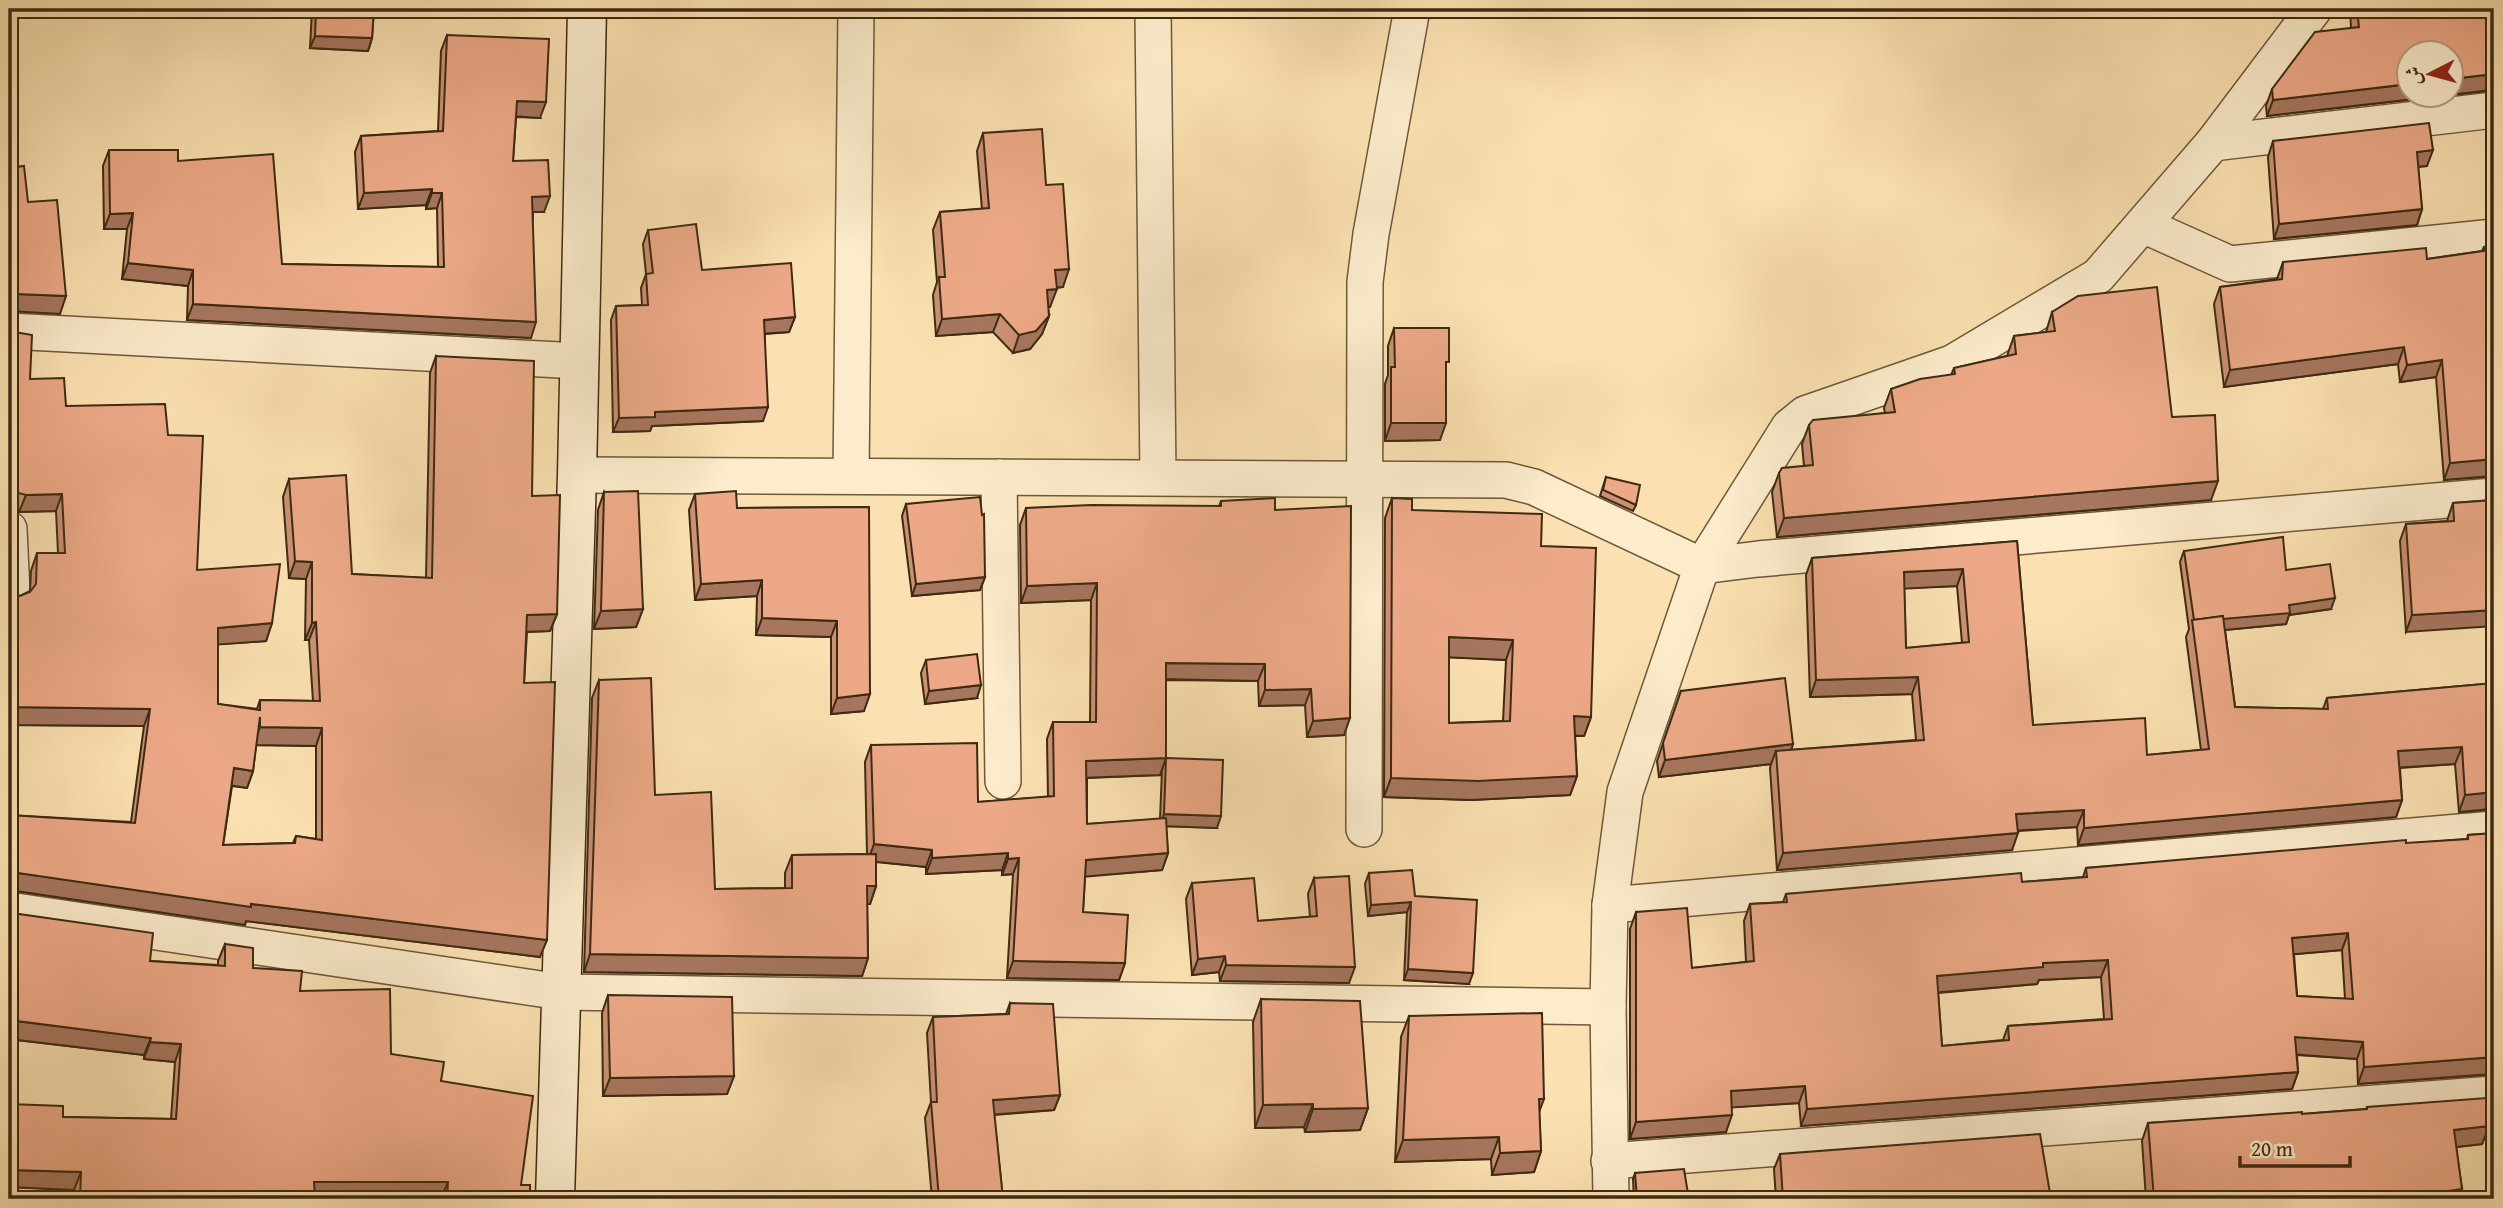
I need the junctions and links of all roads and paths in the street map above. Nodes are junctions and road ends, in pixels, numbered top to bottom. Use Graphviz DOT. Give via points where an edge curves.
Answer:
graph roads {
  1 [pos="587,9"];
  2 [pos="856,9"];
  3 [pos="1153,9"];
  4 [pos="1412,9"];
  5 [pos="2314,9"];
  6 [pos="2494,110"];
  7 [pos="2213,143"];
  8 [pos="2143,225"];
  9 [pos="2494,237"];
  10 [pos="9,331"];
  11 [pos="579,361"];
  12 [pos="577,475"];
  13 [pos="851,476"];
  14 [pos="999,477"];
  15 [pos="1158,477"];
  16 [pos="1365,479"];
  17 [pos="2494,496"];
  18 [pos="9,529"];
  19 [pos="1702,566"];
  20 [pos="12,593"];
  21 [pos="1003,781"];
  22 [pos="2494,829"];
  23 [pos="1364,830"];
  24 [pos="1610,905"];
  25 [pos="9,910"];
  26 [pos="561,992"];
  27 [pos="1608,1007"];
  28 [pos="2494,1094"];
  29 [pos="1609,1161"];
  30 [pos="555,1199"];
  31 [pos="1611,1199"];
  1 -- 11 [label="street"];
  2 -- 13 [label="street"];
  3 -- 15 [label="street"];
  4 -- 16 [label="street" via="1365,282"];
  5 -- 7 [label="street"];
  6 -- 7 [label="street"];
  7 -- 8 [label="street"];
  8 -- 9 [label="street" via="2230,264"];
  8 -- 19 [label="street" via="2098,276 1952,363 1805,414 1789,428"];
  10 -- 11 [label="street"];
  11 -- 12 [label="street"];
  12 -- 13 [label="street"];
  12 -- 26 [label="street"];
  13 -- 14 [label="street"];
  14 -- 15 [label="street"];
  14 -- 21 [label="street"];
  15 -- 16 [label="street"];
  16 -- 19 [label="street" via="1506,480 1534,487"];
  16 -- 23 [label="street"];
  17 -- 19 [label="street"];
  18 -- 20 [label="street"];
  19 -- 24 [label="street" via="1625,792"];
  22 -- 24 [label="street"];
  24 -- 27 [label="street"];
  25 -- 26 [label="street"];
  26 -- 27 [label="street"];
  26 -- 30 [label="street"];
  27 -- 29 [label="street"];
  28 -- 29 [label="street"];
  29 -- 31 [label="street"];
}
